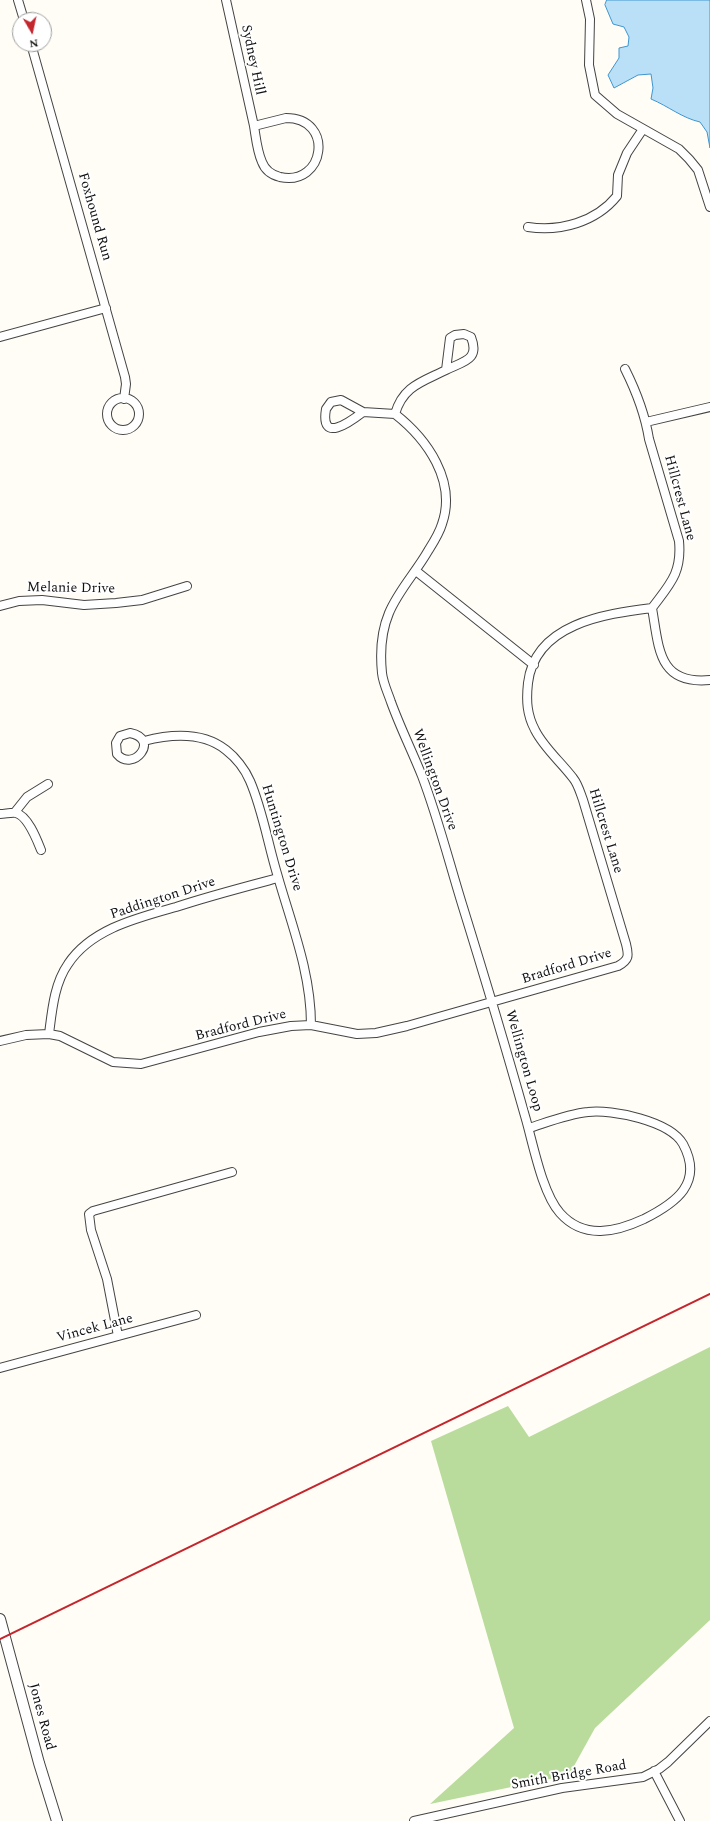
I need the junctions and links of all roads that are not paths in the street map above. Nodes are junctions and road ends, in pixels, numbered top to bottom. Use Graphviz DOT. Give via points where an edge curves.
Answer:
graph roads {
  1 [pos="18,0"];
  2 [pos="226,0"];
  3 [pos="586,0"];
  4 [pos="22,12"];
  5 [pos="33,52"];
  6 [pos="254,126"];
  7 [pos="643,129"];
  8 [pos="710,207"];
  9 [pos="528,227"];
  10 [pos="106,308"];
  11 [pos="0,337"];
  12 [pos="624,369"];
  13 [pos="446,370"];
  14 [pos="124,399"];
  15 [pos="710,407"];
  16 [pos="363,412"];
  17 [pos="395,414"];
  18 [pos="646,422"];
  19 [pos="416,571"];
  20 [pos="187,586"];
  21 [pos="0,606"];
  22 [pos="652,608"];
  23 [pos="534,665"];
  24 [pos="710,680"];
  25 [pos="144,741"];
  26 [pos="48,784"];
  27 [pos="15,812"];
  28 [pos="0,814"];
  29 [pos="41,850"];
  30 [pos="278,878"];
  31 [pos="628,958"];
  32 [pos="492,1002"];
  33 [pos="311,1025"];
  34 [pos="49,1034"];
  35 [pos="0,1041"];
  36 [pos="529,1128"];
  37 [pos="232,1172"];
  38 [pos="196,1315"];
  39 [pos="118,1336"];
  40 [pos="0,1368"];
  41 [pos="0,1619"];
  42 [pos="710,1721"];
  43 [pos="654,1771"];
  44 [pos="57,1821"];
  45 [pos="414,1821"];
  46 [pos="680,1821"];
  1 -- 4 [label="street"];
  2 -- 6 [label="street, Sydney Hill"];
  3 -- 7 [label="street" via="590,19 589,64 595,95 617,114"];
  5 -- 10 [label="street, Foxhound Run"];
  6 -- 6 [label="street, Sydney Hill" via="258,152 267,171 286,179 302,175 313,166 318,157 319,147 315,133 305,122 296,118 286,118"];
  7 -- 8 [label="street" via="679,149 689,158 698,170"];
  7 -- 9 [label="street" via="627,153 618,175 617,196 600,213 581,222 551,227"];
  10 -- 11 [label="street"];
  10 -- 14 [label="street, Foxhound Run" via="125,377"];
  12 -- 18 [label="street, Hillcrest Lane" via="635,390"];
  13 -- 13 [label="street" via="450,338 464,334 472,337 474,354"];
  13 -- 17 [label="street" via="406,392 398,402"];
  15 -- 18 [label="street"];
  16 -- 16 [label="street" via="339,428 333,429 326,422 326,409 331,402 341,400"];
  16 -- 17 [label="street"];
  17 -- 19 [label="street, Wellington Drive" via="411,426 430,449 440,469 444,485 446,502 442,528"];
  18 -- 22 [label="street, Hillcrest Lane" via="679,541 680,558 670,585"];
  19 -- 23 [label="street"];
  19 -- 32 [label="street, Wellington Drive" via="395,600 383,630 383,680 432,807"];
  20 -- 21 [label="street, Melanie Drive" via="142,600 116,603 84,605 42,600 19,601"];
  22 -- 23 [label="street, Hillcrest Lane" via="615,612 570,628 543,647"];
  22 -- 24 [label="street" via="658,643 669,670 688,679"];
  23 -- 31 [label="street, Hillcrest Lane" via="526,696 529,717 540,738 573,778 580,793"];
  25 -- 30 [label="street, Huntington Drive" via="188,735 216,744 233,757 250,780"];
  26 -- 27 [label="street" via="27,797"];
  27 -- 28 [label="street"];
  27 -- 29 [label="street" via="22,816 35,834"];
  30 -- 33 [label="street, Huntington Drive" via="294,925 307,977"];
  30 -- 34 [label="street, Paddington Drive" via="140,918 112,928 93,939 72,957 60,980"];
  31 -- 32 [label="street, Bradford Drive" via="618,966"];
  32 -- 33 [label="street, Bradford Drive" via="376,1033 357,1034"];
  32 -- 36 [label="street, Wellington Loop"];
  33 -- 34 [label="street, Bradford Drive" via="258,1032 141,1064 113,1062 60,1036"];
  34 -- 35 [label="street, Bradford Drive" via="26,1035"];
  36 -- 36 [label="street" via="544,1182 554,1204 560,1214 577,1226 603,1232 626,1228 673,1203 686,1186 689,1164 687,1154 678,1137 662,1125 628,1116 590,1111"];
  37 -- 39 [label="street" via="132,1199 89,1214 91,1230 107,1279"];
  38 -- 39 [label="street, Vincek Lane"];
  39 -- 40 [label="street, Vincek Lane"];
  41 -- 44 [label="street, Jones Road"];
  42 -- 43 [label="street, Smith Bridge Road" via="668,1762"];
  43 -- 45 [label="street, Smith Bridge Road" via="629,1780 562,1788"];
  43 -- 46 [label="street"];
}
